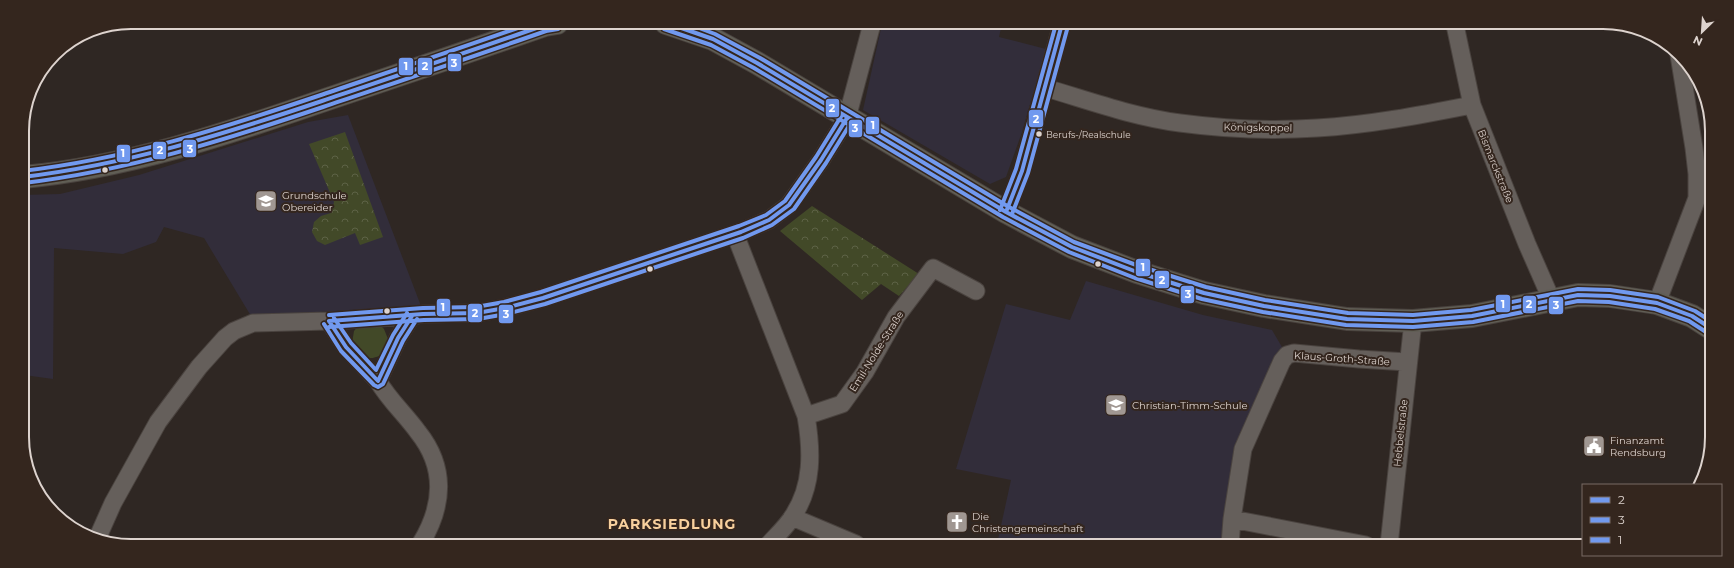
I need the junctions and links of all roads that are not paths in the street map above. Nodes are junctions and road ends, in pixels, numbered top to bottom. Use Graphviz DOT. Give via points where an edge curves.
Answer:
graph roads {
  1 [pos="533,29"];
  2 [pos="686,29"];
  3 [pos="871,29"];
  4 [pos="1061,29"];
  5 [pos="1456,29"];
  6 [pos="1681,65"];
  7 [pos="1046,88"];
  8 [pos="1472,105"];
  9 [pos="847,118"];
  10 [pos="29,176"];
  11 [pos="1006,212"];
  12 [pos="735,234"];
  13 [pos="976,291"];
  14 [pos="1552,301"];
  15 [pos="1658,304"];
  16 [pos="412,316"];
  17 [pos="329,321"];
  18 [pos="1413,321"];
  19 [pos="1705,324"];
  20 [pos="1407,362"];
  21 [pos="378,381"];
  22 [pos="806,416"];
  23 [pos="792,517"];
  24 [pos="1232,519"];
  25 [pos="100,534"];
  26 [pos="423,539"];
  27 [pos="773,539"];
  28 [pos="844,539"];
  29 [pos="1230,539"];
  30 [pos="1335,539"];
  31 [pos="1390,539"];
  1 -- 10 [label="main road" via="234,130 124,161 65,173"];
  2 -- 9 [label="main road" via="713,39 745,56"];
  3 -- 9 [label="street"];
  4 -- 7 [label="street"];
  5 -- 8 [label="street, Bismarckstraße"];
  6 -- 15 [label="street" via="1694,148 1697,198"];
  7 -- 8 [label="street, Königskoppel" via="1119,110 1179,123 1237,128 1316,128 1385,121"];
  7 -- 11 [label="street" via="1022,171"];
  8 -- 14 [label="street, Bismarckstraße"];
  9 -- 11 [label="main road"];
  9 -- 12 [label="street" via="789,205 769,220"];
  11 -- 18 [label="main road" via="1072,248 1204,293 1264,306 1347,319"];
  12 -- 16 [label="street" via="544,298 505,308 477,313"];
  12 -- 22 [label="street"];
  13 -- 22 [label="street, Emil-Nolde-Straße" via="933,268 896,317 866,372 842,404"];
  14 -- 15 [label="main road" via="1578,295"];
  14 -- 18 [label="main road" via="1472,316"];
  15 -- 19 [label="main road" via="1692,316"];
  16 -- 17 [label="street"];
  16 -- 21 [label="street" via="398,338"];
  17 -- 21 [label="street" via="346,347"];
  17 -- 25 [label="street" via="253,323 225,338 199,367 158,422 113,503"];
  18 -- 20 [label="street, Hebbelstraße"];
  20 -- 24 [label="street, Klaus-Groth-Straße" via="1286,354 1243,450"];
  20 -- 31 [label="street, Hebbelstraße"];
  21 -- 26 [label="street" via="429,446 436,462 438,503"];
  22 -- 23 [label="street" via="811,463 806,492"];
  23 -- 27 [label="street"];
  23 -- 28 [label="street"];
  24 -- 29 [label="street, Klaus-Groth-Straße"];
  24 -- 30 [label="street"];
}
